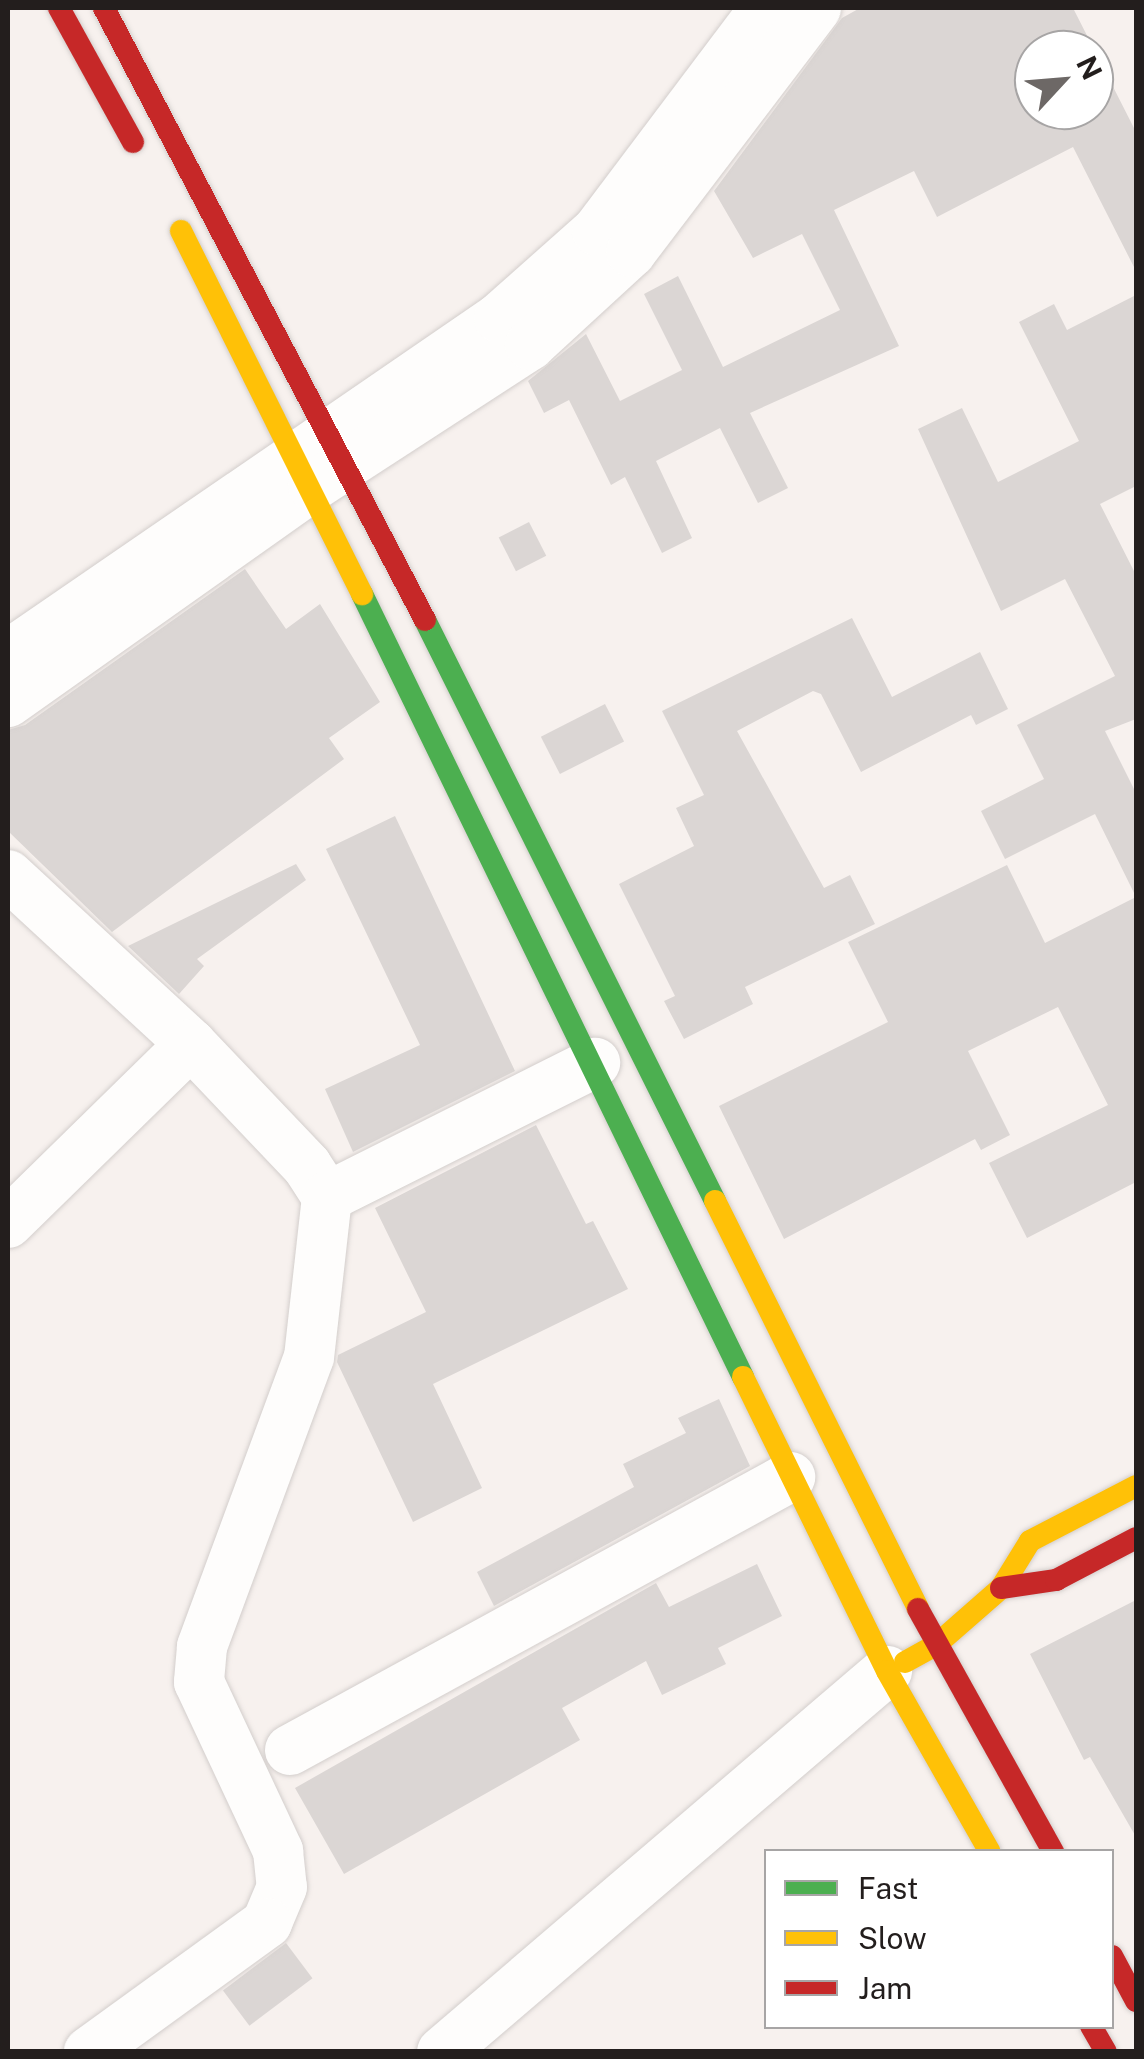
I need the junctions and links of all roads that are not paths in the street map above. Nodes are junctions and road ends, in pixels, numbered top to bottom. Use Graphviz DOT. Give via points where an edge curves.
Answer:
graph roads {
  1 [pos="59,8"];
  2 [pos="104,8"];
  3 [pos="764,8"];
  4 [pos="816,8"];
  5 [pos="150,172"];
  6 [pos="168,205"];
  7 [pos="322,459"];
  8 [pos="8,654"];
  9 [pos="8,702"];
  10 [pos="8,875"];
  11 [pos="191,1044"];
  12 [pos="596,1063"];
  13 [pos="327,1197"];
  14 [pos="8,1223"];
  15 [pos="790,1477"];
  16 [pos="1136,1486"];
  17 [pos="1136,1538"];
  18 [pos="1001,1588"];
  19 [pos="936,1645"];
  20 [pos="887,1671"];
  21 [pos="290,1750"];
  22 [pos="988,1849"];
  23 [pos="1050,1849"];
  24 [pos="1114,1960"];
  25 [pos="1136,2000"];
  26 [pos="1093,2029"];
  27 [pos="89,2052"];
  28 [pos="442,2052"];
  29 [pos="1106,2052"];
  1 -- 5 [label="street"];
  2 -- 7 [label="street"];
  3 -- 7 [label="street" via="597,231"];
  4 -- 7 [label="street" via="631,252 530,344"];
  6 -- 7 [label="street"];
  7 -- 8 [label="street"];
  7 -- 9 [label="street"];
  7 -- 12 [label="street"];
  7 -- 19 [label="street"];
  10 -- 11 [label="street"];
  11 -- 13 [label="street" via="307,1166"];
  11 -- 14 [label="street"];
  12 -- 13 [label="street"];
  12 -- 15 [label="street"];
  13 -- 27 [label="street" via="309,1357 202,1647 199,1682 278,1851 282,1888 267,1923"];
  15 -- 20 [label="street"];
  15 -- 21 [label="street"];
  16 -- 18 [label="street" via="1030,1541"];
  17 -- 18 [label="street" via="1056,1580"];
  18 -- 19 [label="street"];
  19 -- 20 [label="street"];
  19 -- 23 [label="street"];
  20 -- 22 [label="street"];
  20 -- 28 [label="street"];
  24 -- 25 [label="street"];
  26 -- 29 [label="street"];
}
